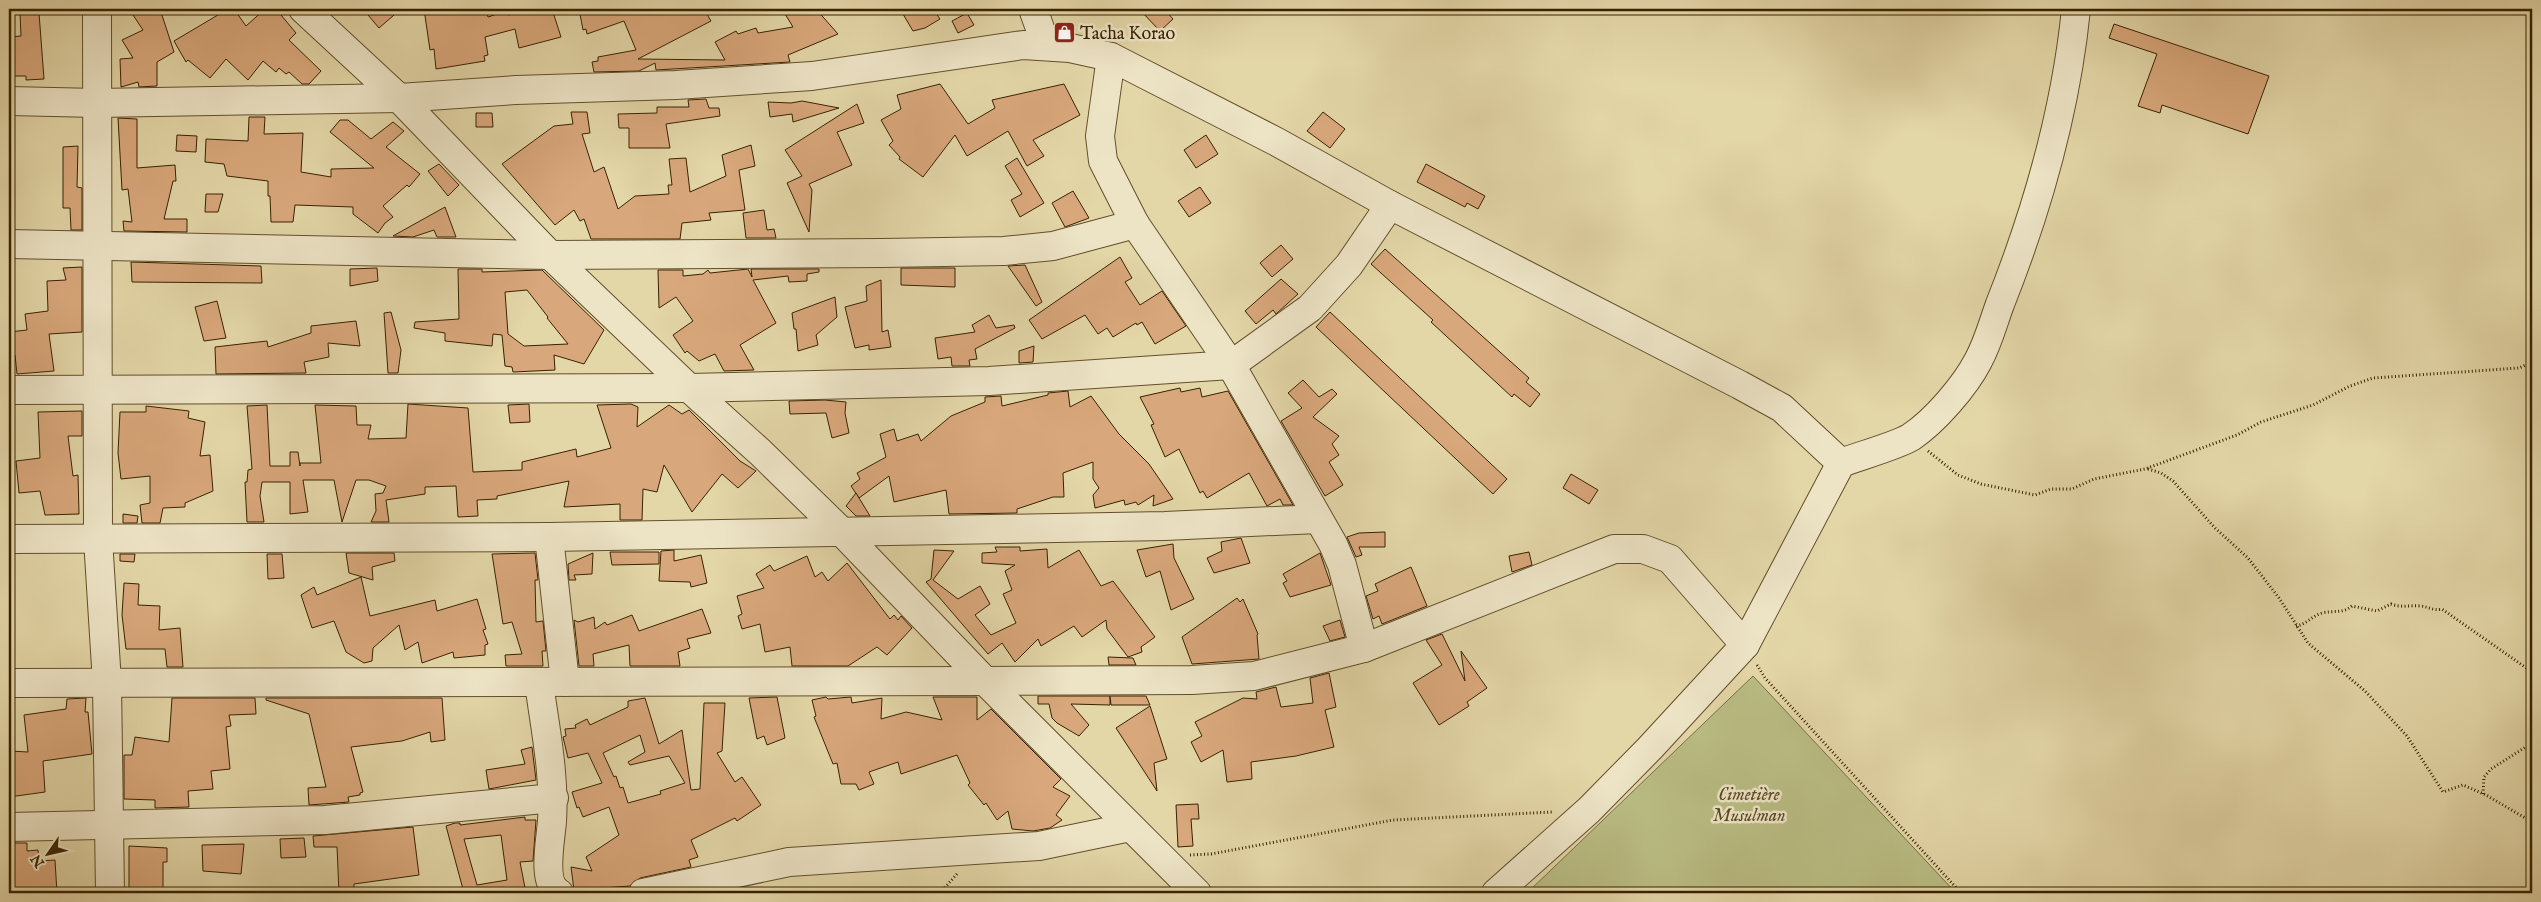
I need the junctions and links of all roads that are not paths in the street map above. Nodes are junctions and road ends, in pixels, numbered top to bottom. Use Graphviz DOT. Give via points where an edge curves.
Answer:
graph roads {
  1 [pos="97,9"];
  2 [pos="302,9"];
  3 [pos="1033,9"];
  4 [pos="2076,9"];
  5 [pos="1046,45"];
  6 [pos="1110,57"];
  7 [pos="399,98"];
  8 [pos="9,101"];
  9 [pos="97,103"];
  10 [pos="1390,205"];
  11 [pos="1135,224"];
  12 [pos="9,244"];
  13 [pos="98,244"];
  14 [pos="550,255"];
  15 [pos="1231,365"];
  16 [pos="689,388"];
  17 [pos="99,389"];
  18 [pos="9,390"];
  19 [pos="1841,463"];
  20 [pos="1318,519"];
  21 [pos="841,531"];
  22 [pos="548,537"];
  23 [pos="9,539"];
  24 [pos="98,539"];
  25 [pos="1745,645"];
  26 [pos="1364,648"];
  27 [pos="986,681"];
  28 [pos="9,683"];
  29 [pos="107,683"];
  30 [pos="552,683"];
  31 [pos="554,798"];
  32 [pos="110,826"];
  33 [pos="9,827"];
  34 [pos="1130,827"];
  35 [pos="110,893"];
  36 [pos="559,893"];
  37 [pos="643,893"];
  38 [pos="1197,893"];
  39 [pos="1496,893"];
  1 -- 9 [label="street"];
  2 -- 7 [label="street"];
  3 -- 5 [label="street"];
  4 -- 19 [label="street" via="2073,44 2057,120 2011,277 1978,361 1945,407 1911,437"];
  5 -- 6 [label="street"];
  5 -- 7 [label="street" via="782,78"];
  6 -- 10 [label="street" via="1277,142"];
  6 -- 11 [label="street" via="1100,136 1103,161"];
  7 -- 9 [label="street"];
  7 -- 14 [label="street"];
  8 -- 9 [label="street"];
  9 -- 13 [label="street"];
  10 -- 15 [label="street" via="1349,265 1310,308"];
  10 -- 19 [label="street" via="1782,408"];
  11 -- 14 [label="street" via="1053,246 1004,250"];
  11 -- 15 [label="street"];
  12 -- 13 [label="street"];
  13 -- 14 [label="street"];
  13 -- 17 [label="street"];
  14 -- 16 [label="street"];
  15 -- 16 [label="street" via="988,381"];
  15 -- 20 [label="street"];
  16 -- 17 [label="street"];
  16 -- 21 [label="street"];
  17 -- 18 [label="street"];
  17 -- 24 [label="street"];
  19 -- 25 [label="street"];
  20 -- 21 [label="street" via="1165,526"];
  20 -- 26 [label="street" via="1342,565"];
  21 -- 22 [label="street"];
  21 -- 27 [label="street"];
  22 -- 24 [label="street"];
  22 -- 30 [label="street"];
  23 -- 24 [label="street"];
  24 -- 29 [label="street"];
  25 -- 26 [label="street" via="1670,559 1644,549 1614,549"];
  25 -- 39 [label="street" via="1588,810"];
  26 -- 27 [label="street" via="1254,676 1192,680"];
  27 -- 30 [label="street"];
  27 -- 34 [label="street"];
  28 -- 29 [label="street"];
  29 -- 30 [label="street"];
  29 -- 32 [label="street"];
  30 -- 31 [label="street"];
  31 -- 32 [label="street" via="325,820"];
  31 -- 36 [label="street" via="548,874"];
  32 -- 33 [label="street"];
  32 -- 35 [label="street"];
  34 -- 37 [label="street" via="1039,846 789,862"];
  34 -- 38 [label="street"];
}
